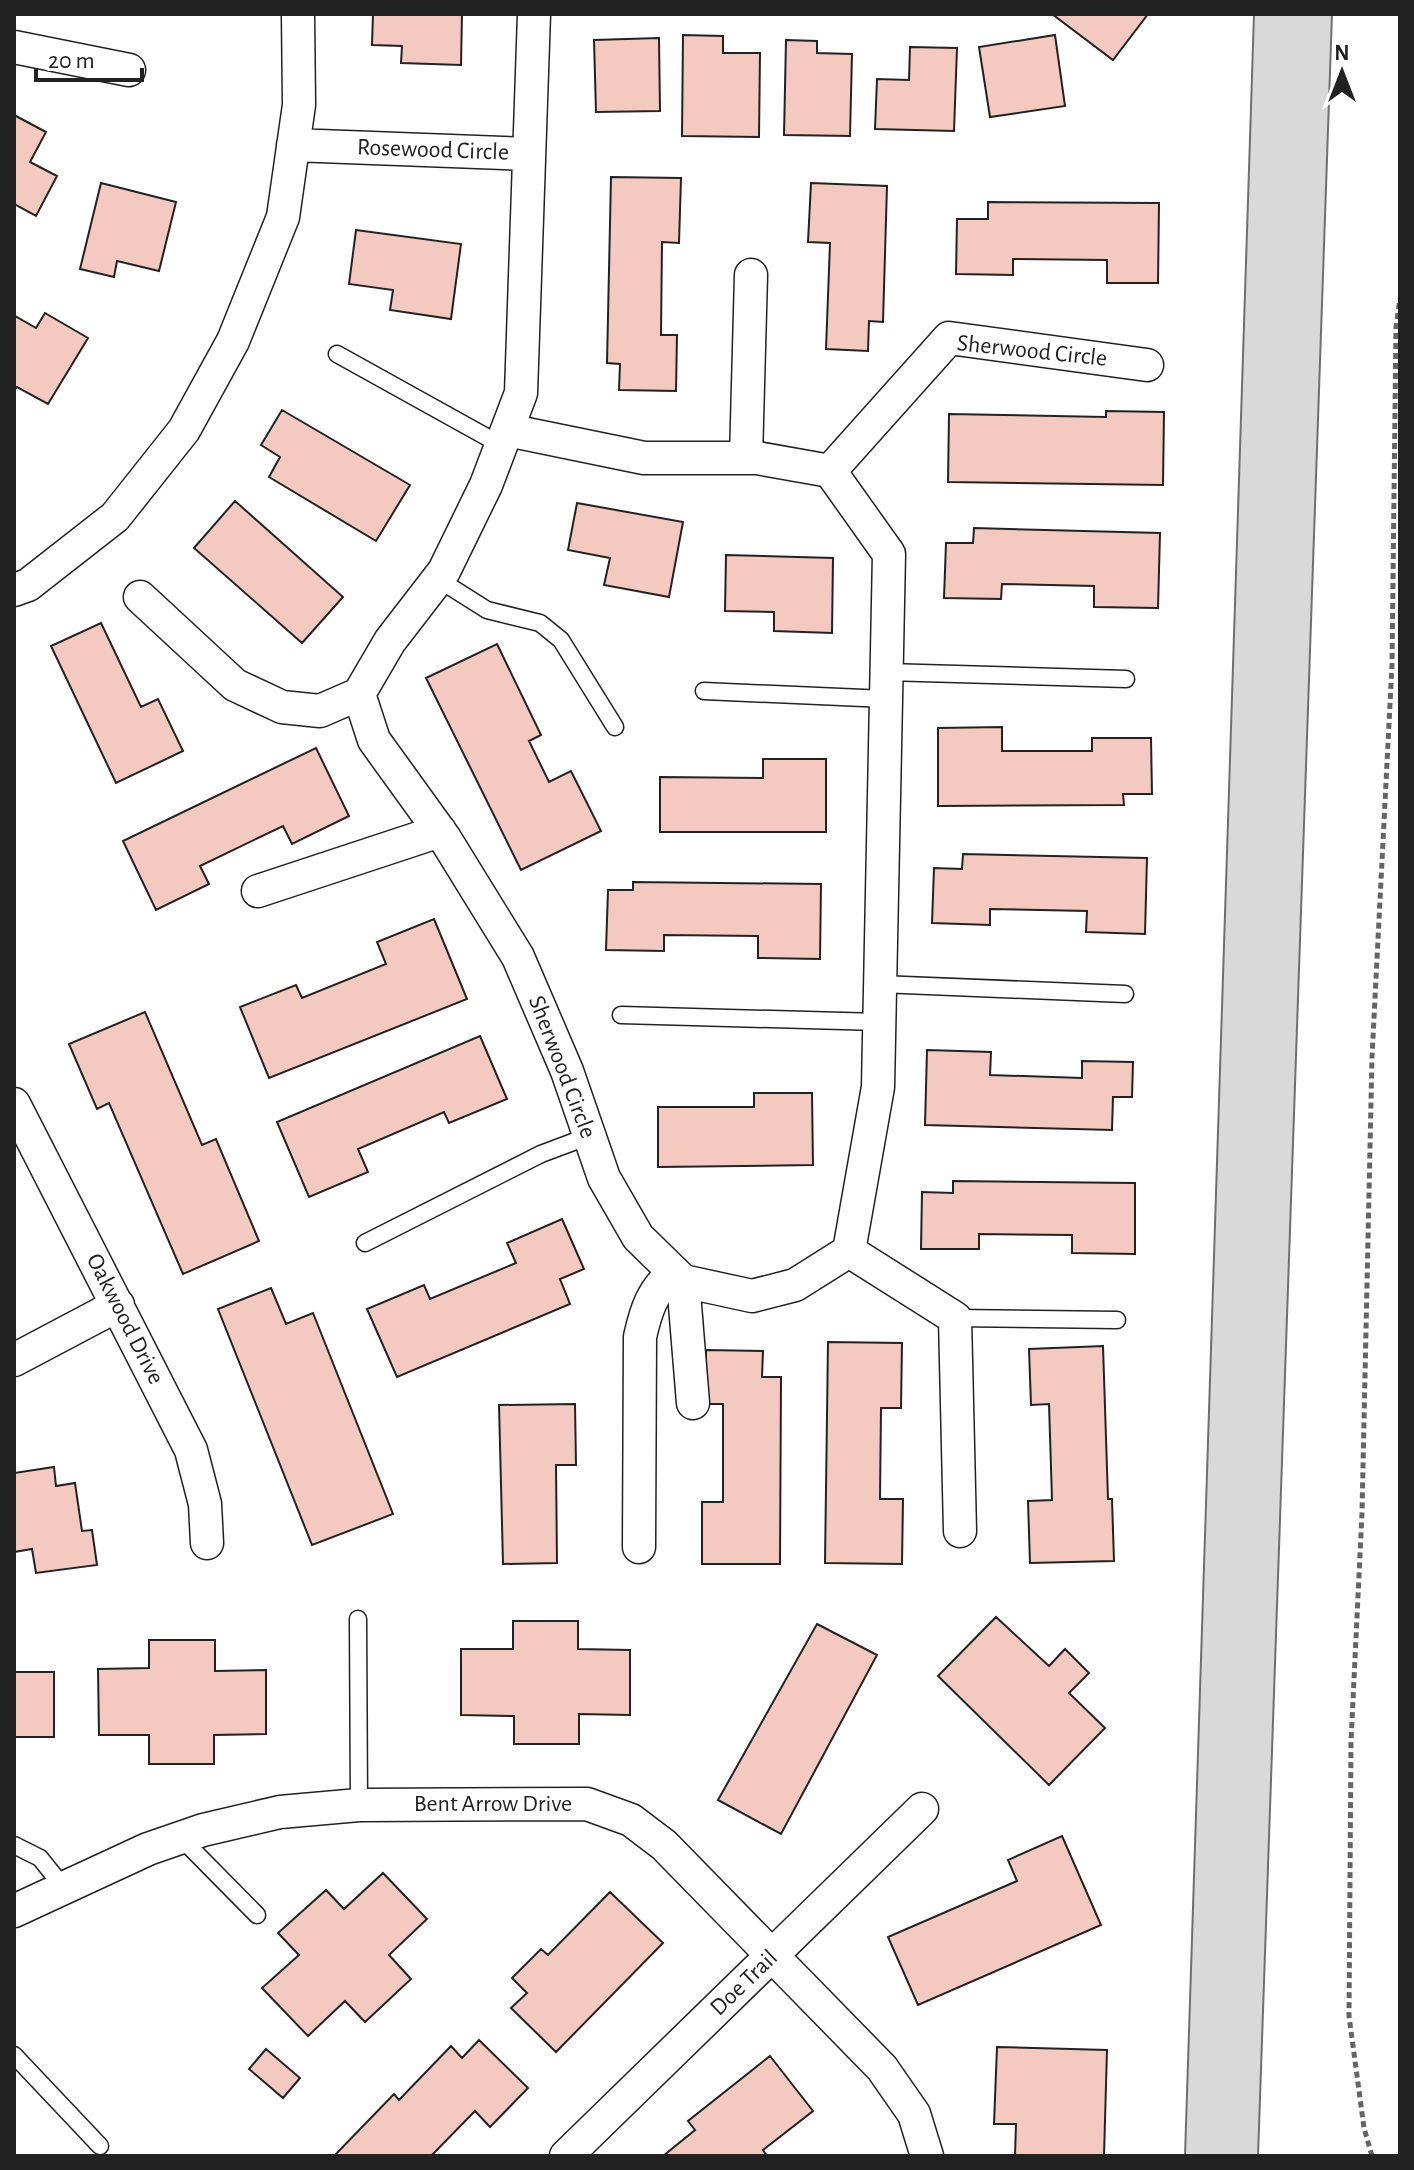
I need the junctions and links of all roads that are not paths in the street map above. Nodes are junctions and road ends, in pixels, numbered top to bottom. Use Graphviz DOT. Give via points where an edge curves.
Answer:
graph roads {
  1 [pos="298,14"];
  2 [pos="534,14"];
  3 [pos="14,47"];
  4 [pos="129,70"];
  5 [pos="293,145"];
  6 [pos="529,154"];
  7 [pos="751,275"];
  8 [pos="337,354"];
  9 [pos="1147,365"];
  10 [pos="504,438"];
  11 [pos="746,458"];
  12 [pos="830,471"];
  13 [pos="438,579"];
  14 [pos="14,590"];
  15 [pos="140,597"];
  16 [pos="1126,679"];
  17 [pos="886,686"];
  18 [pos="704,691"];
  19 [pos="359,694"];
  20 [pos="615,727"];
  21 [pos="440,831"];
  22 [pos="258,891"];
  23 [pos="880,984"];
  24 [pos="1125,994"];
  25 [pos="621,1015"];
  26 [pos="879,1022"];
  27 [pos="14,1104"];
  28 [pos="589,1136"];
  29 [pos="365,1243"];
  30 [pos="849,1251"];
  31 [pos="679,1277"];
  32 [pos="118,1305"];
  33 [pos="955,1318"];
  34 [pos="1117,1320"];
  35 [pos="14,1360"];
  36 [pos="693,1403"];
  37 [pos="960,1531"];
  38 [pos="207,1543"];
  39 [pos="639,1547"];
  40 [pos="358,1619"];
  41 [pos="359,1805"];
  42 [pos="922,1809"];
  43 [pos="181,1838"];
  44 [pos="14,1845"];
  45 [pos="64,1888"];
  46 [pos="14,1911"];
  47 [pos="257,1915"];
  48 [pos="772,1955"];
  49 [pos="14,2055"];
  50 [pos="100,2146"];
  51 [pos="566,2156"];
  52 [pos="927,2156"];
  1 -- 5 [label="street" via="299,105"];
  2 -- 6 [label="street, Rosewood Circle"];
  3 -- 4 [label="street"];
  5 -- 6 [label="street, Rosewood Circle"];
  5 -- 14 [label="street" via="283,217 233,341 184,430 115,517 28,585"];
  6 -- 10 [label="street" via="521,393"];
  7 -- 11 [label="street"];
  8 -- 10 [label="lane"];
  9 -- 12 [label="street, Sherwood Circle" via="949,338"];
  10 -- 11 [label="street" via="644,458"];
  10 -- 13 [label="street"];
  11 -- 12 [label="street"];
  12 -- 17 [label="street" via="889,554"];
  13 -- 19 [label="street" via="390,641"];
  13 -- 20 [label="lane" via="487,610 540,623 561,640"];
  15 -- 19 [label="street" via="235,685 282,707 320,711"];
  16 -- 17 [label="lane"];
  17 -- 18 [label="lane"];
  17 -- 23 [label="street"];
  19 -- 21 [label="street, Sherwood Circle" via="374,740"];
  21 -- 22 [label="street"];
  21 -- 28 [label="street, Sherwood Circle" via="518,957"];
  23 -- 24 [label="lane"];
  23 -- 26 [label="street"];
  25 -- 26 [label="lane"];
  26 -- 30 [label="street" via="878,1087"];
  27 -- 32 [label="street, Oakwood Drive"];
  28 -- 29 [label="lane" via="541,1154"];
  28 -- 31 [label="street, Sherwood Circle" via="604,1178 638,1237"];
  30 -- 31 [label="street" via="795,1285 752,1296"];
  30 -- 33 [label="street"];
  31 -- 36 [label="street"];
  31 -- 39 [label="street" via="658,1286 646,1307 640,1337"];
  32 -- 35 [label="street"];
  32 -- 38 [label="street, Oakwood Drive" via="191,1450 205,1504"];
  33 -- 34 [label="lane"];
  33 -- 37 [label="street"];
  40 -- 41 [label="lane"];
  41 -- 43 [label="street, Bent Arrow Drive" via="280,1812"];
  41 -- 48 [label="street, Bent Arrow Drive" via="587,1804 631,1820 664,1845"];
  42 -- 48 [label="street, Doe Trail"];
  43 -- 45 [label="street, Bent Arrow Drive"];
  43 -- 47 [label="lane"];
  44 -- 45 [label="lane" via="40,1858"];
  45 -- 46 [label="street, Bent Arrow Drive"];
  48 -- 51 [label="street, Doe Trail"];
  48 -- 52 [label="street, Bent Arrow Drive" via="900,2090"];
  49 -- 50 [label="lane"];
}
